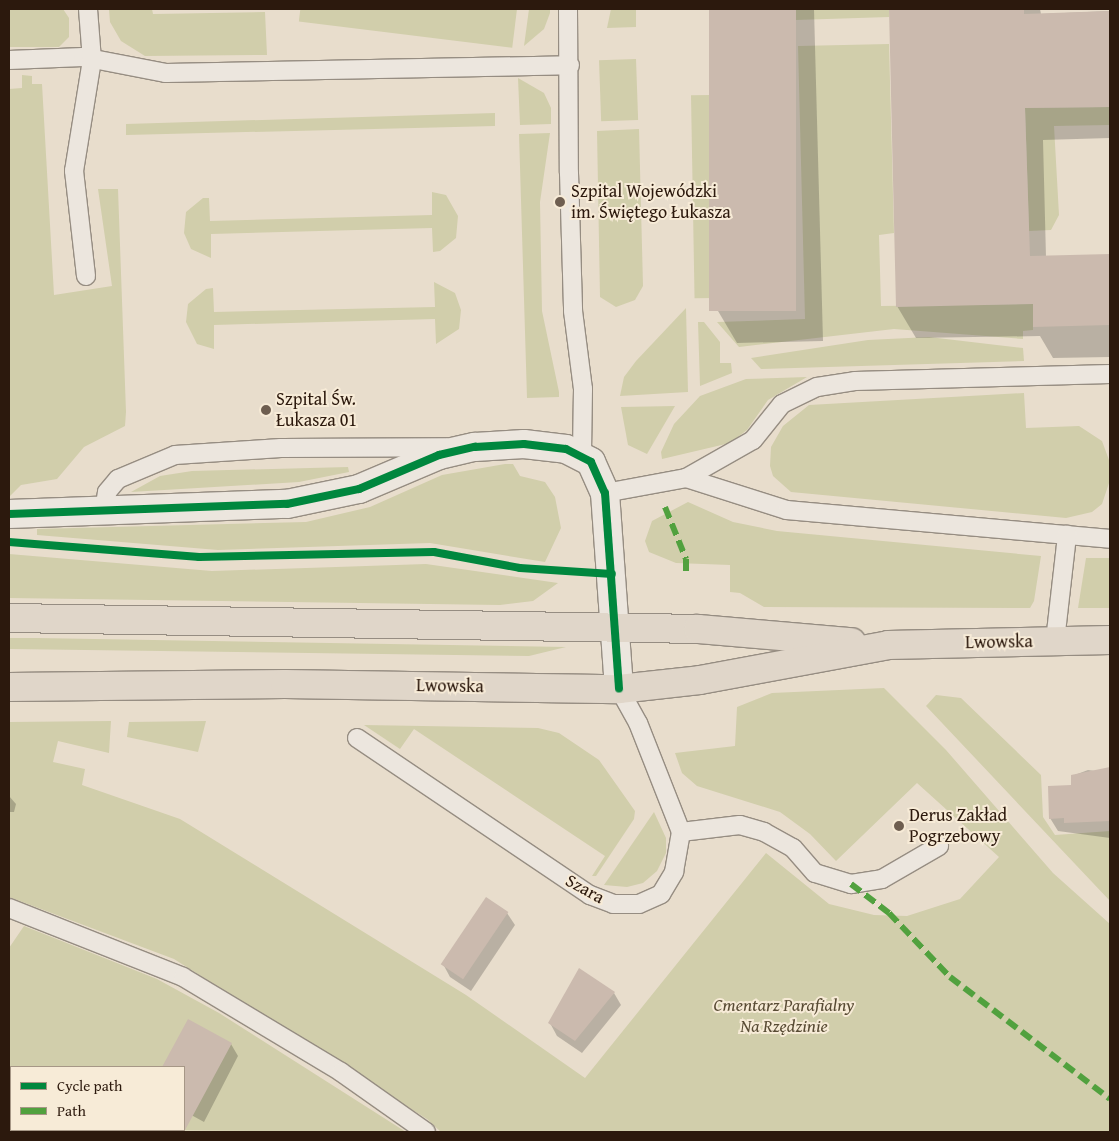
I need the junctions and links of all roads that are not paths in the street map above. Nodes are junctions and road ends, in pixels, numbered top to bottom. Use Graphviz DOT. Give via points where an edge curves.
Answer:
graph roads {
  1 [pos="88,9"];
  2 [pos="568,9"];
  3 [pos="9,60"];
  4 [pos="92,60"];
  5 [pos="570,65"];
  6 [pos="86,276"];
  7 [pos="1110,374"];
  8 [pos="475,446"];
  9 [pos="582,455"];
  10 [pos="686,478"];
  11 [pos="606,493"];
  12 [pos="104,511"];
  13 [pos="9,514"];
  14 [pos="1067,535"];
  15 [pos="1110,539"];
  16 [pos="9,618"];
  17 [pos="617,628"];
  18 [pos="1110,640"];
  19 [pos="1055,641"];
  20 [pos="888,645"];
  21 [pos="9,687"];
  22 [pos="619,689"];
  23 [pos="357,738"];
  24 [pos="681,832"];
  25 [pos="939,846"];
  26 [pos="9,908"];
  27 [pos="426,1132"];
  1 -- 4 [label="lane"];
  2 -- 5 [label="lane"];
  3 -- 4 [label="lane"];
  4 -- 5 [label="lane" via="166,74"];
  4 -- 6 [label="lane" via="74,171"];
  5 -- 9 [label="lane" via="569,174 574,311 583,389"];
  7 -- 10 [label="lane" via="817,387 782,404 753,440"];
  8 -- 9 [label="street" via="550,445"];
  8 -- 12 [label="street" via="439,455 359,489 324,499"];
  8 -- 12 [label="lane" via="281,448 175,455 149,462 118,479 106,492"];
  9 -- 11 [label="street" via="601,474"];
  10 -- 11 [label="lane"];
  10 -- 14 [label="lane" via="787,510"];
  11 -- 17 [label="street"];
  12 -- 13 [label="street"];
  14 -- 15 [label="lane"];
  14 -- 19 [label="lane"];
  16 -- 17 [label="main road, Lwowska"];
  17 -- 20 [label="main road, Lwowska" via="698,629"];
  17 -- 22 [label="street"];
  18 -- 19 [label="main road, Lwowska"];
  19 -- 20 [label="main road, Lwowska"];
  20 -- 22 [label="main road, Lwowska" via="700,680"];
  21 -- 22 [label="main road, Lwowska" via="285,684"];
  22 -- 24 [label="lane" via="638,723"];
  23 -- 24 [label="lane, Szara" via="543,864 613,904 639,904 661,894 674,872"];
  24 -- 25 [label="lane" via="740,825 764,832 794,848 815,873 851,884 882,879"];
  26 -- 27 [label="lane" via="183,977 341,1072"];
}
